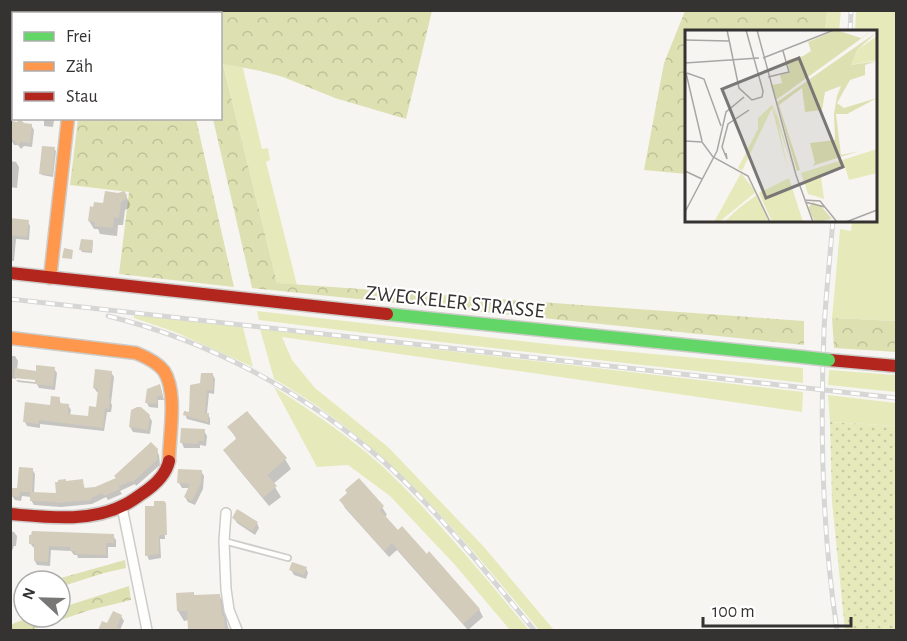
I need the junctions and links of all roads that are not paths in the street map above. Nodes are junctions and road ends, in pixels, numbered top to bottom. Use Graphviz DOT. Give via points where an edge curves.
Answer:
graph roads {
  1 [pos="68,120"];
  2 [pos="10,273"];
  3 [pos="50,278"];
  4 [pos="10,338"];
  5 [pos="897,366"];
  6 [pos="122,507"];
  7 [pos="226,513"];
  8 [pos="10,514"];
  9 [pos="224,541"];
  10 [pos="288,558"];
  11 [pos="147,630"];
  12 [pos="237,630"];
  1 -- 3 [label="street"];
  2 -- 3 [label="street, ZWECKELER STRASSE"];
  3 -- 5 [label="street, ZWECKELER STRASSE, bridge"];
  4 -- 6 [label="street" via="136,353 165,373 172,394 169,464 152,486"];
  6 -- 8 [label="street" via="90,515"];
  6 -- 11 [label="street"];
  7 -- 9 [label="street"];
  9 -- 10 [label="lane"];
  9 -- 12 [label="street" via="229,610"];
}
